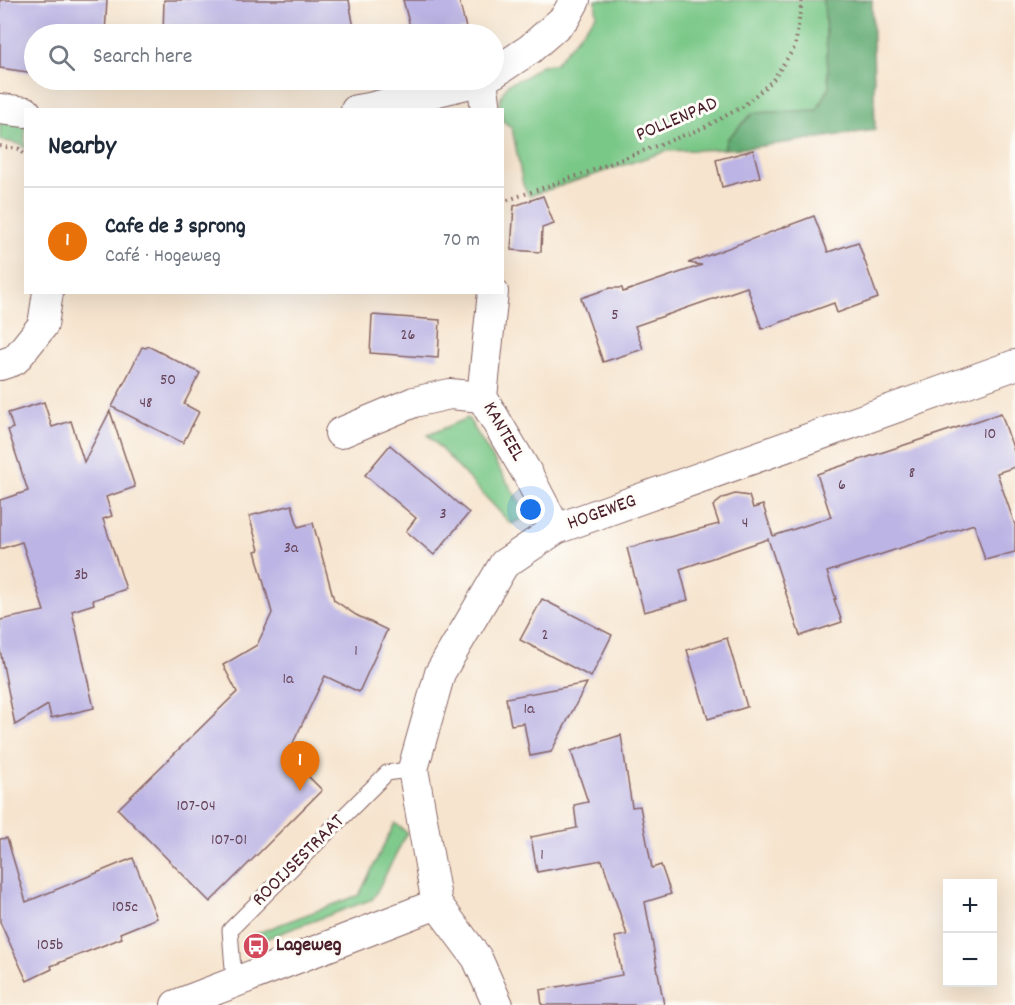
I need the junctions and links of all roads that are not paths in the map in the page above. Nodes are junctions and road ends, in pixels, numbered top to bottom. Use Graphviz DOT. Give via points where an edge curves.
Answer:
graph roads {
  1 [pos="575,0"];
  2 [pos="504,67"];
  3 [pos="439,90"];
  4 [pos="486,90"];
  5 [pos="369,108"];
  6 [pos="486,108"];
  7 [pos="0,109"];
  8 [pos="24,112"];
  9 [pos="48,294"];
  10 [pos="493,294"];
  11 [pos="0,365"];
  12 [pos="1015,365"];
  13 [pos="482,397"];
  14 [pos="340,434"];
  15 [pos="556,529"];
  16 [pos="413,769"];
  17 [pos="437,904"];
  18 [pos="234,982"];
  19 [pos="176,1005"];
  20 [pos="498,1005"];
  1 -- 2 [label="street" via="565,18 530,50"];
  3 -- 5 [label="street"];
  4 -- 6 [label="street"];
  7 -- 8 [label="street"];
  9 -- 11 [label="street" via="43,325 15,360"];
  10 -- 13 [label="street, KANTEEL"];
  12 -- 15 [label="street, HOGEWEG"];
  13 -- 14 [label="street" via="450,394 414,402"];
  13 -- 15 [label="street, KANTEEL"];
  15 -- 16 [label="street, HOGEWEG" via="504,564 440,674"];
  16 -- 17 [label="street, HOGEWEG"];
  16 -- 18 [label="lane, ROOIJSESTRAAT" via="387,773 230,930"];
  17 -- 18 [label="street"];
  17 -- 20 [label="street" via="477,958"];
  18 -- 19 [label="street"];
}
